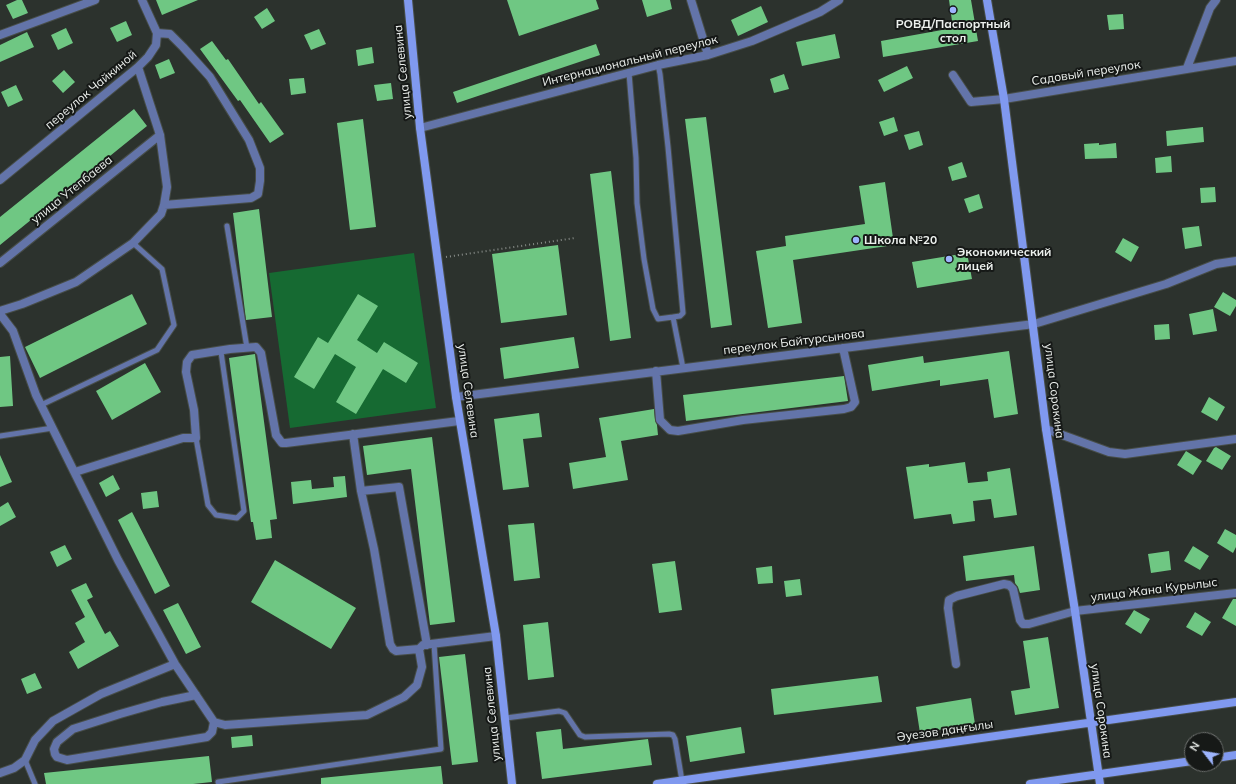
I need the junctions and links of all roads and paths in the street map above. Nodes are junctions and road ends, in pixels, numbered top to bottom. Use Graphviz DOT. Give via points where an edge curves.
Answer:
graph roads {
  1 [pos="94,0"];
  2 [pos="142,0"];
  3 [pos="408,0"];
  4 [pos="690,0"];
  5 [pos="839,0"];
  6 [pos="987,0"];
  7 [pos="1216,0"];
  8 [pos="157,33"];
  9 [pos="0,35"];
  10 [pos="708,55"];
  11 [pos="1236,61"];
  12 [pos="658,65"];
  13 [pos="138,68"];
  14 [pos="1187,68"];
  15 [pos="629,73"];
  16 [pos="953,75"];
  17 [pos="1004,99"];
  18 [pos="420,128"];
  19 [pos="160,135"];
  20 [pos="0,180"];
  21 [pos="164,206"];
  22 [pos="227,226"];
  23 [pos="575,238"];
  24 [pos="133,244"];
  25 [pos="438,258"];
  26 [pos="1236,261"];
  27 [pos="0,263"];
  28 [pos="0,312"];
  29 [pos="673,318"];
  30 [pos="1034,324"];
  31 [pos="247,348"];
  32 [pos="843,348"];
  33 [pos="221,352"];
  34 [pos="683,368"];
  35 [pos="656,371"];
  36 [pos="456,397"];
  37 [pos="41,405"];
  38 [pos="459,421"];
  39 [pos="53,428"];
  40 [pos="1046,429"];
  41 [pos="353,434"];
  42 [pos="0,436"];
  43 [pos="196,438"];
  44 [pos="1236,439"];
  45 [pos="75,472"];
  46 [pos="361,491"];
  47 [pos="1236,593"];
  48 [pos="1076,611"];
  49 [pos="496,636"];
  50 [pos="431,644"];
  51 [pos="419,649"];
  52 [pos="175,664"];
  53 [pos="956,664"];
  54 [pos="196,695"];
  55 [pos="1236,702"];
  56 [pos="506,718"];
  57 [pos="214,722"];
  58 [pos="1091,723"];
  59 [pos="1236,756"];
  60 [pos="1224,757"];
  61 [pos="25,760"];
  62 [pos="1184,763"];
  63 [pos="0,773"];
  64 [pos="1098,774"];
  65 [pos="682,780"];
  66 [pos="218,782"];
  67 [pos="35,784"];
  68 [pos="512,784"];
  69 [pos="658,784"];
  70 [pos="1030,784"];
  71 [pos="1100,784"];
  1 -- 9 [label="street"];
  2 -- 8 [label="street"];
  3 -- 18 [label="street, улица Селевина"];
  4 -- 10 [label="street"];
  5 -- 10 [label="street, Интернациональный переулок" via="820,12 752,41"];
  6 -- 17 [label="street, улица Сорокина"];
  7 -- 14 [label="street" via="1210,8"];
  8 -- 13 [label="street, переулок Чайкиной" via="156,45"];
  8 -- 21 [label="street" via="170,34 210,76 249,140 260,168 258,194 251,198"];
  10 -- 12 [label="street, Интернациональный переулок"];
  11 -- 14 [label="street, Садовый переулок"];
  12 -- 15 [label="street, Интернациональный переулок"];
  12 -- 29 [label="lane" via="684,313"];
  13 -- 19 [label="street"];
  13 -- 20 [label="street, переулок Чайкиной"];
  14 -- 17 [label="street, Садовый переулок"];
  15 -- 18 [label="street, Интернациональный переулок"];
  15 -- 29 [label="lane" via="637,203 644,259 653,309 658,319"];
  16 -- 17 [label="street, Садовый переулок" via="971,102"];
  17 -- 30 [label="street, улица Сорокина"];
  18 -- 25 [label="street, улица Селевина"];
  19 -- 21 [label="street" via="166,187"];
  19 -- 27 [label="street, улица Утепбаева"];
  21 -- 24 [label="street" via="161,214"];
  22 -- 31 [label="lane"];
  23 -- 25 [label="path"];
  24 -- 28 [label="street" via="76,282"];
  24 -- 37 [label="lane" via="162,269 174,325 157,350"];
  25 -- 36 [label="street, улица Селевина"];
  26 -- 30 [label="street, переулок Байтурсынова" via="1216,264 1166,284"];
  28 -- 37 [label="street" via="13,331"];
  29 -- 34 [label="lane"];
  30 -- 32 [label="street, переулок Байтурсынова"];
  30 -- 40 [label="street, улица Сорокина"];
  31 -- 33 [label="street"];
  31 -- 41 [label="street" via="256,347 261,353 276,435 282,442"];
  32 -- 34 [label="street, переулок Байтурсынова"];
  32 -- 35 [label="street" via="855,402 851,407 678,431 670,430 660,420"];
  33 -- 43 [label="street" via="192,355 187,362 186,372 194,410"];
  33 -- 43 [label="lane" via="244,511 237,518 216,515 208,505"];
  34 -- 35 [label="street, переулок Байтурсынова"];
  35 -- 36 [label="street, переулок Байтурсынова"];
  36 -- 38 [label="street, улица Селевина"];
  37 -- 39 [label="street"];
  38 -- 41 [label="street"];
  38 -- 49 [label="street, улица Селевина"];
  39 -- 42 [label="lane"];
  39 -- 45 [label="street"];
  40 -- 44 [label="street" via="1108,452 1125,454"];
  40 -- 48 [label="street, улица Сорокина"];
  41 -- 46 [label="street"];
  43 -- 45 [label="street" via="183,438"];
  45 -- 52 [label="street" via="118,560"];
  46 -- 50 [label="street" via="399,487"];
  46 -- 51 [label="street" via="390,644 396,651"];
  47 -- 48 [label="street, улица Жана Курылыс"];
  48 -- 53 [label="street, улица Жана Курылыс" via="1023,624 1013,589 1009,585 1004,584 957,596 949,600 948,608"];
  48 -- 58 [label="street, улица Сорокина"];
  49 -- 50 [label="street"];
  49 -- 56 [label="street, улица Селевина"];
  50 -- 51 [label="street" via="423,645"];
  50 -- 66 [label="lane" via="441,749"];
  51 -- 57 [label="street" via="422,667 417,685 404,697 367,715 225,725"];
  52 -- 54 [label="street"];
  52 -- 61 [label="street" via="101,694 53,721 35,740"];
  54 -- 57 [label="street"];
  54 -- 57 [label="street" via="162,702 73,729 57,742 55,754 67,760 207,737 212,732"];
  55 -- 58 [label="street, Әуезов даңғылы"];
  56 -- 65 [label="lane" via="559,711 565,713 580,735 585,737 672,735 675,738"];
  56 -- 68 [label="street, улица Селевина"];
  58 -- 64 [label="street, улица Сорокина"];
  58 -- 65 [label="street, Әуезов даңғылы"];
  59 -- 60 [label="street"];
  61 -- 63 [label="street" via="14,768"];
  61 -- 67 [label="lane"];
  62 -- 64 [label="street"];
  64 -- 70 [label="street"];
  64 -- 71 [label="street, улица Сорокина"];
  65 -- 69 [label="street, Әуезов даңғылы"];
}
